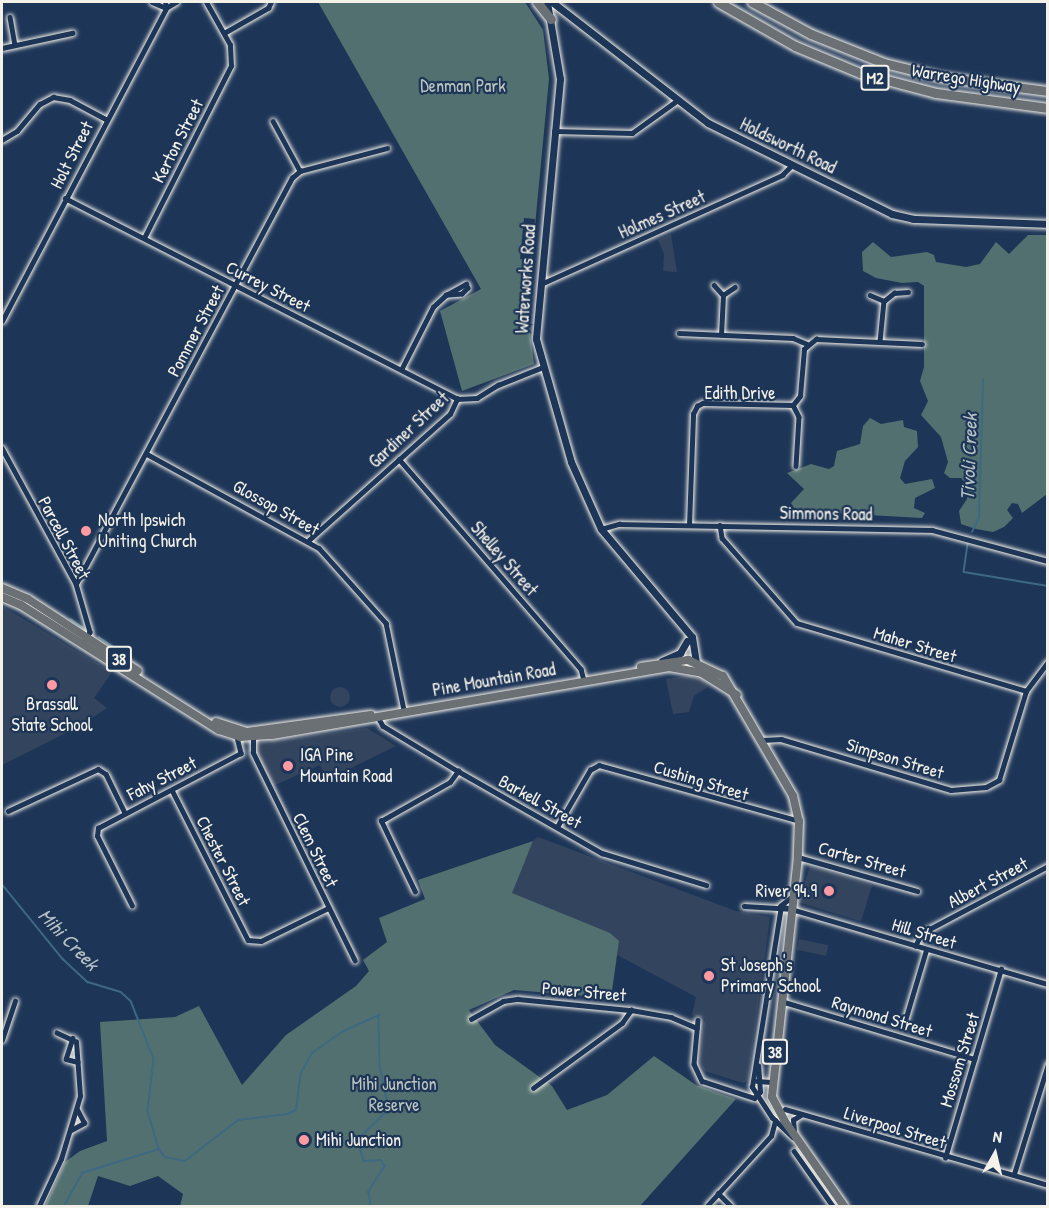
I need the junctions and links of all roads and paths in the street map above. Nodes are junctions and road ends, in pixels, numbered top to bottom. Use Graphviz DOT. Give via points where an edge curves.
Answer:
graph roads {
  1 [pos="152,2"];
  2 [pos="165,2"];
  3 [pos="176,2"];
  4 [pos="206,2"];
  5 [pos="272,2"];
  6 [pos="537,2"];
  7 [pos="547,2"];
  8 [pos="552,2"];
  9 [pos="718,2"];
  10 [pos="752,2"];
  11 [pos="765,2"];
  12 [pos="166,8"];
  13 [pos="566,12"];
  14 [pos="10,17"];
  15 [pos="551,19"];
  16 [pos="794,26"];
  17 [pos="72,33"];
  18 [pos="224,33"];
  19 [pos="15,44"];
  20 [pos="2,48"];
  21 [pos="1047,91"];
  22 [pos="678,100"];
  23 [pos="1047,108"];
  24 [pos="105,119"];
  25 [pos="273,121"];
  26 [pos="554,131"];
  27 [pos="2,140"];
  28 [pos="387,148"];
  29 [pos="792,165"];
  30 [pos="300,171"];
  31 [pos="65,198"];
  32 [pos="1047,224"];
  33 [pos="144,238"];
  34 [pos="539,285"];
  35 [pos="714,285"];
  36 [pos="236,286"];
  37 [pos="735,287"];
  38 [pos="908,292"];
  39 [pos="446,295"];
  40 [pos="723,295"];
  41 [pos="870,295"];
  42 [pos="884,301"];
  43 [pos="2,321"];
  44 [pos="679,333"];
  45 [pos="721,335"];
  46 [pos="880,342"];
  47 [pos="807,344"];
  48 [pos="922,344"];
  49 [pos="543,367"];
  50 [pos="402,368"];
  51 [pos="457,399"];
  52 [pos="793,405"];
  53 [pos="2,448"];
  54 [pos="147,454"];
  55 [pos="399,459"];
  56 [pos="796,466"];
  57 [pos="688,525"];
  58 [pos="720,525"];
  59 [pos="601,529"];
  60 [pos="309,540"];
  61 [pos="1047,561"];
  62 [pos="76,585"];
  63 [pos="2,588"];
  64 [pos="2,597"];
  65 [pos="683,627"];
  66 [pos="86,641"];
  67 [pos="687,641"];
  68 [pos="662,662"];
  69 [pos="1047,662"];
  70 [pos="692,665"];
  71 [pos="616,674"];
  72 [pos="584,680"];
  73 [pos="1026,691"];
  74 [pos="404,710"];
  75 [pos="377,715"];
  76 [pos="236,734"];
  77 [pos="256,738"];
  78 [pos="762,740"];
  79 [pos="252,752"];
  80 [pos="241,753"];
  81 [pos="458,771"];
  82 [pos="172,790"];
  83 [pos="8,811"];
  84 [pos="125,813"];
  85 [pos="799,821"];
  86 [pos="557,828"];
  87 [pos="798,857"];
  88 [pos="1046,868"];
  89 [pos="705,885"];
  90 [pos="917,891"];
  91 [pos="415,892"];
  92 [pos="795,894"];
  93 [pos="132,906"];
  94 [pos="744,906"];
  95 [pos="328,908"];
  96 [pos="778,909"];
  97 [pos="793,909"];
  98 [pos="915,946"];
  99 [pos="926,950"];
  100 [pos="355,960"];
  101 [pos="1001,969"];
  102 [pos="1047,984"];
  103 [pos="15,1001"];
  104 [pos="782,1001"];
  105 [pos="631,1010"];
  106 [pos="471,1019"];
  107 [pos="698,1020"];
  108 [pos="904,1024"];
  109 [pos="697,1028"];
  110 [pos="57,1032"];
  111 [pos="73,1038"];
  112 [pos="2,1040"];
  113 [pos="974,1059"];
  114 [pos="758,1061"];
  115 [pos="78,1062"];
  116 [pos="1047,1064"];
  117 [pos="759,1080"];
  118 [pos="771,1082"];
  119 [pos="752,1085"];
  120 [pos="533,1088"];
  121 [pos="739,1094"];
  122 [pos="756,1097"];
  123 [pos="785,1109"];
  124 [pos="77,1110"];
  125 [pos="804,1115"];
  126 [pos="775,1121"];
  127 [pos="71,1130"];
  128 [pos="788,1133"];
  129 [pos="771,1136"];
  130 [pos="798,1141"];
  131 [pos="795,1151"];
  132 [pos="945,1158"];
  133 [pos="1014,1174"];
  134 [pos="1047,1185"];
  135 [pos="718,1193"];
  136 [pos="39,1206"];
  137 [pos="707,1206"];
  138 [pos="731,1206"];
  139 [pos="833,1206"];
  140 [pos="844,1206"];
  1 -- 12 [label="street"];
  2 -- 12 [label="street"];
  3 -- 12 [label="street"];
  4 -- 18 [label="street"];
  5 -- 18 [label="street"];
  6 -- 15 [label="highway"];
  7 -- 15 [label="main road, Waterworks Road"];
  8 -- 13 [label="main road, Holdsworth Road"];
  9 -- 23 [label="highway, Warrego Highway / M2" via="795,45 860,73 936,93"];
  10 -- 16 [label="highway, Warrego Highway / M2"];
  11 -- 16 [label="highway" via="789,16"];
  12 -- 24 [label="street, Holt Street"];
  13 -- 15 [label="main road"];
  13 -- 22 [label="main road, Holdsworth Road"];
  14 -- 19 [label="street"];
  15 -- 26 [label="main road, Waterworks Road" via="560,68"];
  16 -- 21 [label="highway, Warrego Highway / M2" via="861,55 921,73"];
  17 -- 19 [label="street"];
  18 -- 33 [label="street, Kerton Street" via="233,56"];
  19 -- 20 [label="street"];
  22 -- 26 [label="street" via="632,133"];
  22 -- 29 [label="main road, Holdsworth Road" via="717,129"];
  24 -- 27 [label="street" via="70,100 54,97 40,104 29,120"];
  24 -- 31 [label="street, Holt Street"];
  25 -- 30 [label="street"];
  26 -- 34 [label="main road, Waterworks Road"];
  28 -- 30 [label="street"];
  29 -- 32 [label="main road, Holdsworth Road" via="902,217"];
  29 -- 34 [label="street, Holmes Street" via="782,175"];
  30 -- 36 [label="street, Pommer Street" via="292,178"];
  31 -- 33 [label="street, Currey Street"];
  31 -- 43 [label="street, Holt Street"];
  33 -- 36 [label="street, Currey Street"];
  34 -- 49 [label="main road, Waterworks Road" via="535,330"];
  35 -- 40 [label="street"];
  36 -- 50 [label="street, Currey Street"];
  36 -- 54 [label="street, Pommer Street"];
  37 -- 40 [label="street"];
  38 -- 42 [label="street" via="894,293"];
  39 -- 50 [label="street" via="433,307"];
  40 -- 45 [label="street"];
  41 -- 42 [label="street"];
  42 -- 46 [label="street"];
  44 -- 45 [label="street"];
  45 -- 47 [label="street" via="793,338"];
  46 -- 47 [label="street" via="816,339"];
  46 -- 48 [label="street"];
  47 -- 52 [label="street, Edith Drive" via="800,396"];
  49 -- 51 [label="street, Gardiner Street" via="477,398"];
  49 -- 59 [label="main road, Waterworks Road" via="571,462"];
  50 -- 51 [label="street, Currey Street"];
  51 -- 55 [label="street, Gardiner Street" via="452,412"];
  52 -- 56 [label="street" via="799,417"];
  52 -- 57 [label="street, Edith Drive" via="697,406 693,414"];
  53 -- 62 [label="street, Parcell Street"];
  54 -- 60 [label="street, Glossop Street"];
  54 -- 62 [label="street, Pommer Street"];
  55 -- 60 [label="street, Gardiner Street"];
  55 -- 72 [label="street, Shelley Street" via="581,669"];
  57 -- 58 [label="street, Simmons Road"];
  57 -- 59 [label="street, Simmons Road" via="615,524"];
  58 -- 61 [label="street, Simmons Road" via="932,530"];
  58 -- 73 [label="street, Maher Street" via="724,540 797,623"];
  59 -- 65 [label="main road, Waterworks Road"];
  60 -- 74 [label="street, Glossop Street" via="386,623"];
  62 -- 66 [label="street, Parcell Street" via="90,632"];
  63 -- 66 [label="main road, Pine Mountain Road / 38" via="28,600"];
  64 -- 66 [label="main road, Pine Mountain Road / 38"];
  65 -- 67 [label="main road, Waterworks Road"];
  65 -- 70 [label="main road, Waterworks Road" via="694,640"];
  66 -- 76 [label="main road, Pine Mountain Road / 38"];
  67 -- 68 [label="main road" via="679,653"];
  67 -- 70 [label="main road, Waterworks Road"];
  68 -- 70 [label="main road, Pine Mountain Road / 38"];
  68 -- 71 [label="main road, Pine Mountain Road / 38"];
  69 -- 73 [label="street, Simpson Street"];
  70 -- 71 [label="main road, Pine Mountain Road / 38"];
  70 -- 78 [label="main road, Pine Mountain Road / 38" via="737,695"];
  71 -- 72 [label="main road, Pine Mountain Road / 38"];
  72 -- 74 [label="main road, Pine Mountain Road / 38"];
  73 -- 78 [label="street, Simpson Street" via="1001,775 996,783 986,787 951,790 781,739"];
  74 -- 75 [label="main road, Pine Mountain Road / 38"];
  75 -- 77 [label="main road, Pine Mountain Road / 38"];
  75 -- 81 [label="street, Barkell Street" via="383,726"];
  76 -- 77 [label="main road, Pine Mountain Road / 38"];
  76 -- 80 [label="street"];
  77 -- 79 [label="street"];
  78 -- 85 [label="main road, Pine Mountain Road / 38" via="790,789"];
  79 -- 80 [label="street"];
  79 -- 95 [label="street, Clem Street"];
  80 -- 82 [label="street, Fahy Street"];
  81 -- 86 [label="street, Barkell Street"];
  81 -- 91 [label="street" via="450,782 381,821"];
  82 -- 84 [label="street, Fahy Street"];
  82 -- 95 [label="street, Chester Street" via="245,937 251,942 261,941"];
  83 -- 84 [label="street" via="100,769"];
  84 -- 93 [label="street, Fahy Street" via="97,830"];
  85 -- 86 [label="street, Cushing Street" via="596,765"];
  85 -- 87 [label="main road, Pine Mountain Road / 38"];
  86 -- 89 [label="street, Barkell Street" via="610,856"];
  87 -- 90 [label="street, Carter Street"];
  87 -- 92 [label="main road, Pine Mountain Road / 38"];
  88 -- 98 [label="street, Albert Street" via="922,933"];
  92 -- 96 [label="street"];
  92 -- 97 [label="main road, Pine Mountain Road / 38"];
  94 -- 96 [label="street"];
  95 -- 100 [label="street, Clem Street"];
  96 -- 97 [label="street"];
  96 -- 114 [label="street"];
  97 -- 98 [label="street, Hill Street"];
  97 -- 104 [label="main road, Pine Mountain Road / 38"];
  98 -- 99 [label="street, Hill Street"];
  99 -- 101 [label="street, Hill Street"];
  99 -- 108 [label="street"];
  101 -- 102 [label="street, Hill Street"];
  101 -- 113 [label="street, Mossom Street"];
  103 -- 112 [label="street"];
  104 -- 113 [label="street, Raymond Street"];
  104 -- 118 [label="main road, Pine Mountain Road / 38"];
  105 -- 106 [label="street, Power Street" via="518,999 503,1001"];
  105 -- 109 [label="street, Power Street" via="671,1017"];
  105 -- 120 [label="street" via="622,1023"];
  107 -- 109 [label="street"];
  109 -- 121 [label="street" via="696,1074 708,1084"];
  110 -- 111 [label="street"];
  111 -- 115 [label="street"];
  111 -- 115 [label="street" via="66,1059"];
  113 -- 132 [label="street, Mossom Street"];
  114 -- 117 [label="street"];
  114 -- 119 [label="street"];
  115 -- 124 [label="street"];
  116 -- 133 [label="street"];
  117 -- 118 [label="street"];
  117 -- 119 [label="street"];
  117 -- 122 [label="street"];
  118 -- 130 [label="main road, Pine Mountain Road / 38" via="774,1104"];
  119 -- 121 [label="street"];
  119 -- 122 [label="street, Pine Mountain Road"];
  121 -- 122 [label="street"];
  122 -- 126 [label="street, Pine Mountain Road"];
  123 -- 125 [label="street, Liverpool Street"];
  124 -- 127 [label="street"];
  124 -- 127 [label="street" via="84,1123"];
  125 -- 130 [label="street" via="792,1122"];
  125 -- 132 [label="street, Liverpool Street"];
  126 -- 128 [label="street, Pine Mountain Road"];
  126 -- 129 [label="street"];
  127 -- 136 [label="street"];
  128 -- 129 [label="street"];
  128 -- 130 [label="street, Pine Mountain Road"];
  129 -- 135 [label="street"];
  130 -- 140 [label="main road, Pine Mountain Road / 38"];
  131 -- 139 [label="street"];
  132 -- 133 [label="street, Liverpool Street"];
  133 -- 134 [label="street, Liverpool Street"];
  135 -- 137 [label="street"];
  135 -- 138 [label="street"];
}
